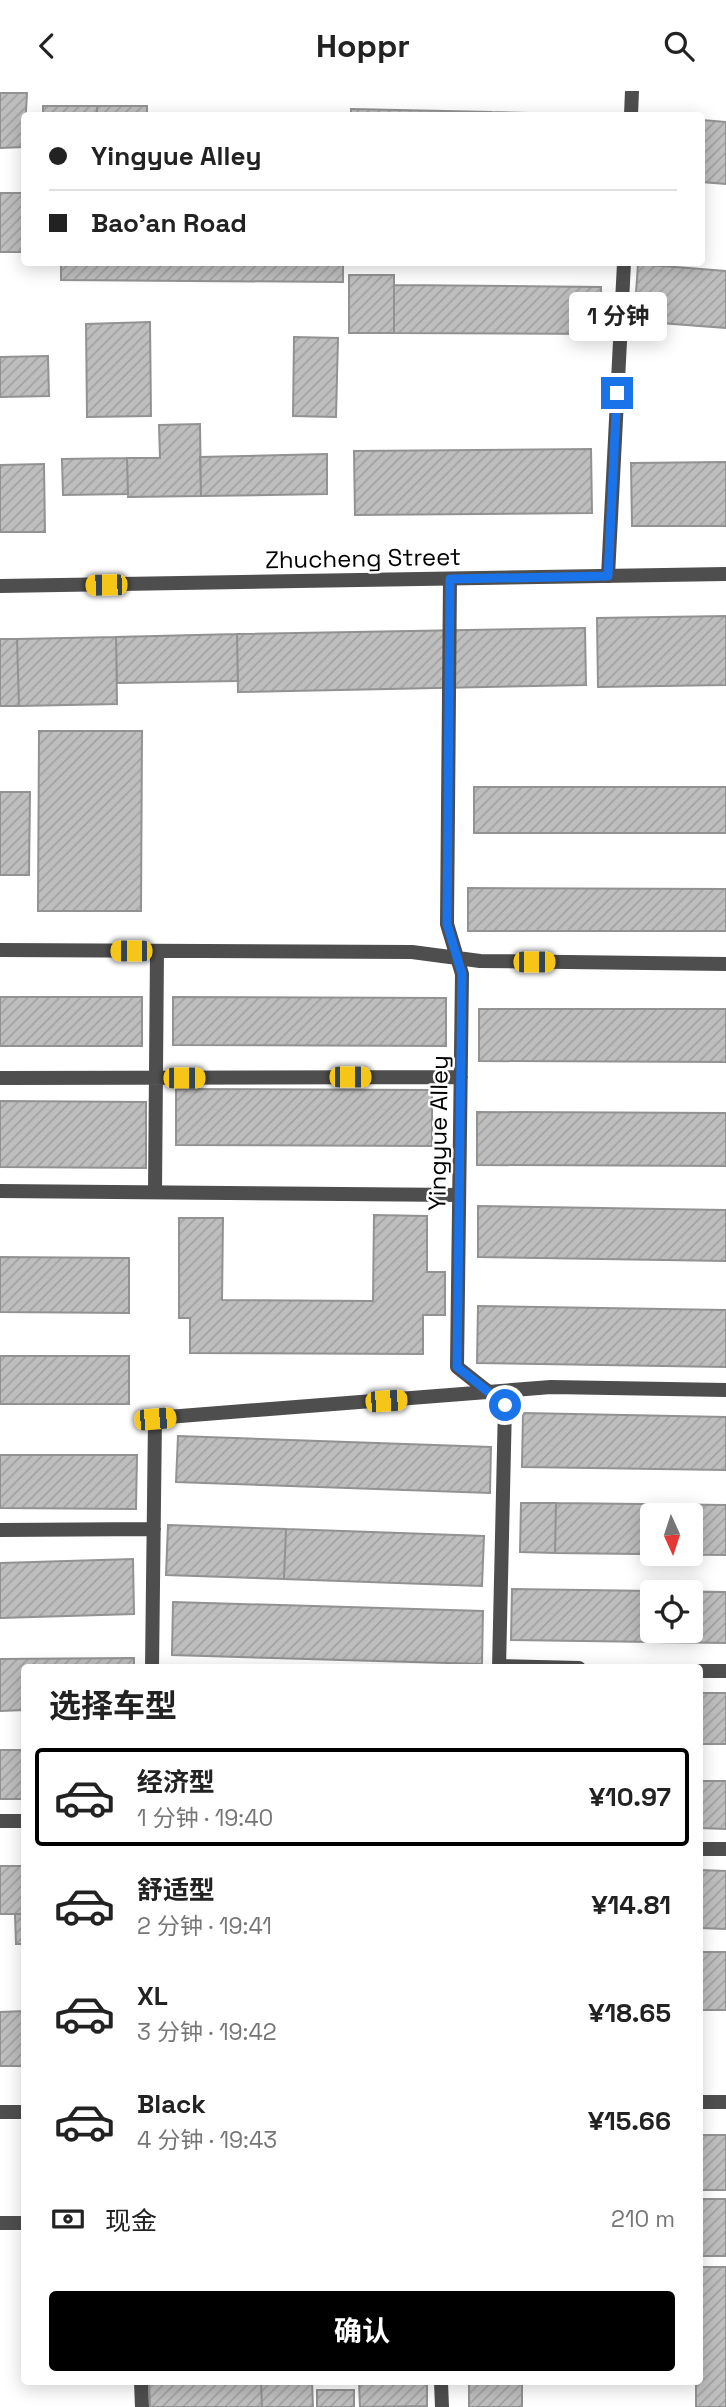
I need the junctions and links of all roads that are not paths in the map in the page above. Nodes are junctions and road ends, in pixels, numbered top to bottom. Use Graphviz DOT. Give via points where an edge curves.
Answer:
graph roads {
  1 [pos="632,91"];
  2 [pos="631,112"];
  3 [pos="624,266"];
  4 [pos="726,575"];
  5 [pos="608,576"];
  6 [pos="450,579"];
  7 [pos="0,586"];
  8 [pos="0,950"];
  9 [pos="157,951"];
  10 [pos="457,958"];
  11 [pos="726,964"];
  12 [pos="461,1077"];
  13 [pos="0,1078"];
  14 [pos="156,1078"];
  15 [pos="0,1191"];
  16 [pos="155,1192"];
  17 [pos="459,1195"];
  18 [pos="726,1390"];
  19 [pos="488,1392"];
  20 [pos="154,1529"];
  21 [pos="0,1530"];
  22 [pos="152,1664"];
  23 [pos="499,1664"];
  24 [pos="703,1671"];
  25 [pos="726,1671"];
  26 [pos="0,1821"];
  27 [pos="21,1821"];
  28 [pos="703,1849"];
  29 [pos="726,1849"];
  30 [pos="703,2102"];
  31 [pos="726,2102"];
  32 [pos="0,2112"];
  33 [pos="21,2112"];
  34 [pos="0,2223"];
  35 [pos="21,2223"];
  36 [pos="141,2385"];
  37 [pos="441,2385"];
  38 [pos="142,2407"];
  39 [pos="442,2407"];
  1 -- 2 [label="street"];
  3 -- 5 [label="street"];
  4 -- 5 [label="street, Zhucheng Street"];
  5 -- 6 [label="street, Zhucheng Street"];
  6 -- 7 [label="street, Zhucheng Street"];
  6 -- 10 [label="street, Yingyue Alley" via="447,924"];
  8 -- 9 [label="street"];
  9 -- 10 [label="street" via="412,952"];
  9 -- 14 [label="street"];
  10 -- 11 [label="street"];
  10 -- 12 [label="street, Yingyue Alley" via="462,974"];
  12 -- 14 [label="street"];
  12 -- 17 [label="street, Yingyue Alley"];
  13 -- 14 [label="street"];
  14 -- 16 [label="street"];
  15 -- 16 [label="street"];
  16 -- 17 [label="street"];
  17 -- 19 [label="street, Yingyue Alley" via="457,1367"];
  18 -- 19 [label="street" via="551,1387"];
  19 -- 20 [label="street" via="155,1419"];
  19 -- 23 [label="street, Yingyue Alley" via="505,1405"];
  20 -- 21 [label="street"];
  20 -- 22 [label="street"];
  24 -- 25 [label="street"];
  26 -- 27 [label="street"];
  28 -- 29 [label="street"];
  30 -- 31 [label="street"];
  32 -- 33 [label="street"];
  34 -- 35 [label="street"];
  36 -- 38 [label="street"];
  37 -- 39 [label="street"];
}
